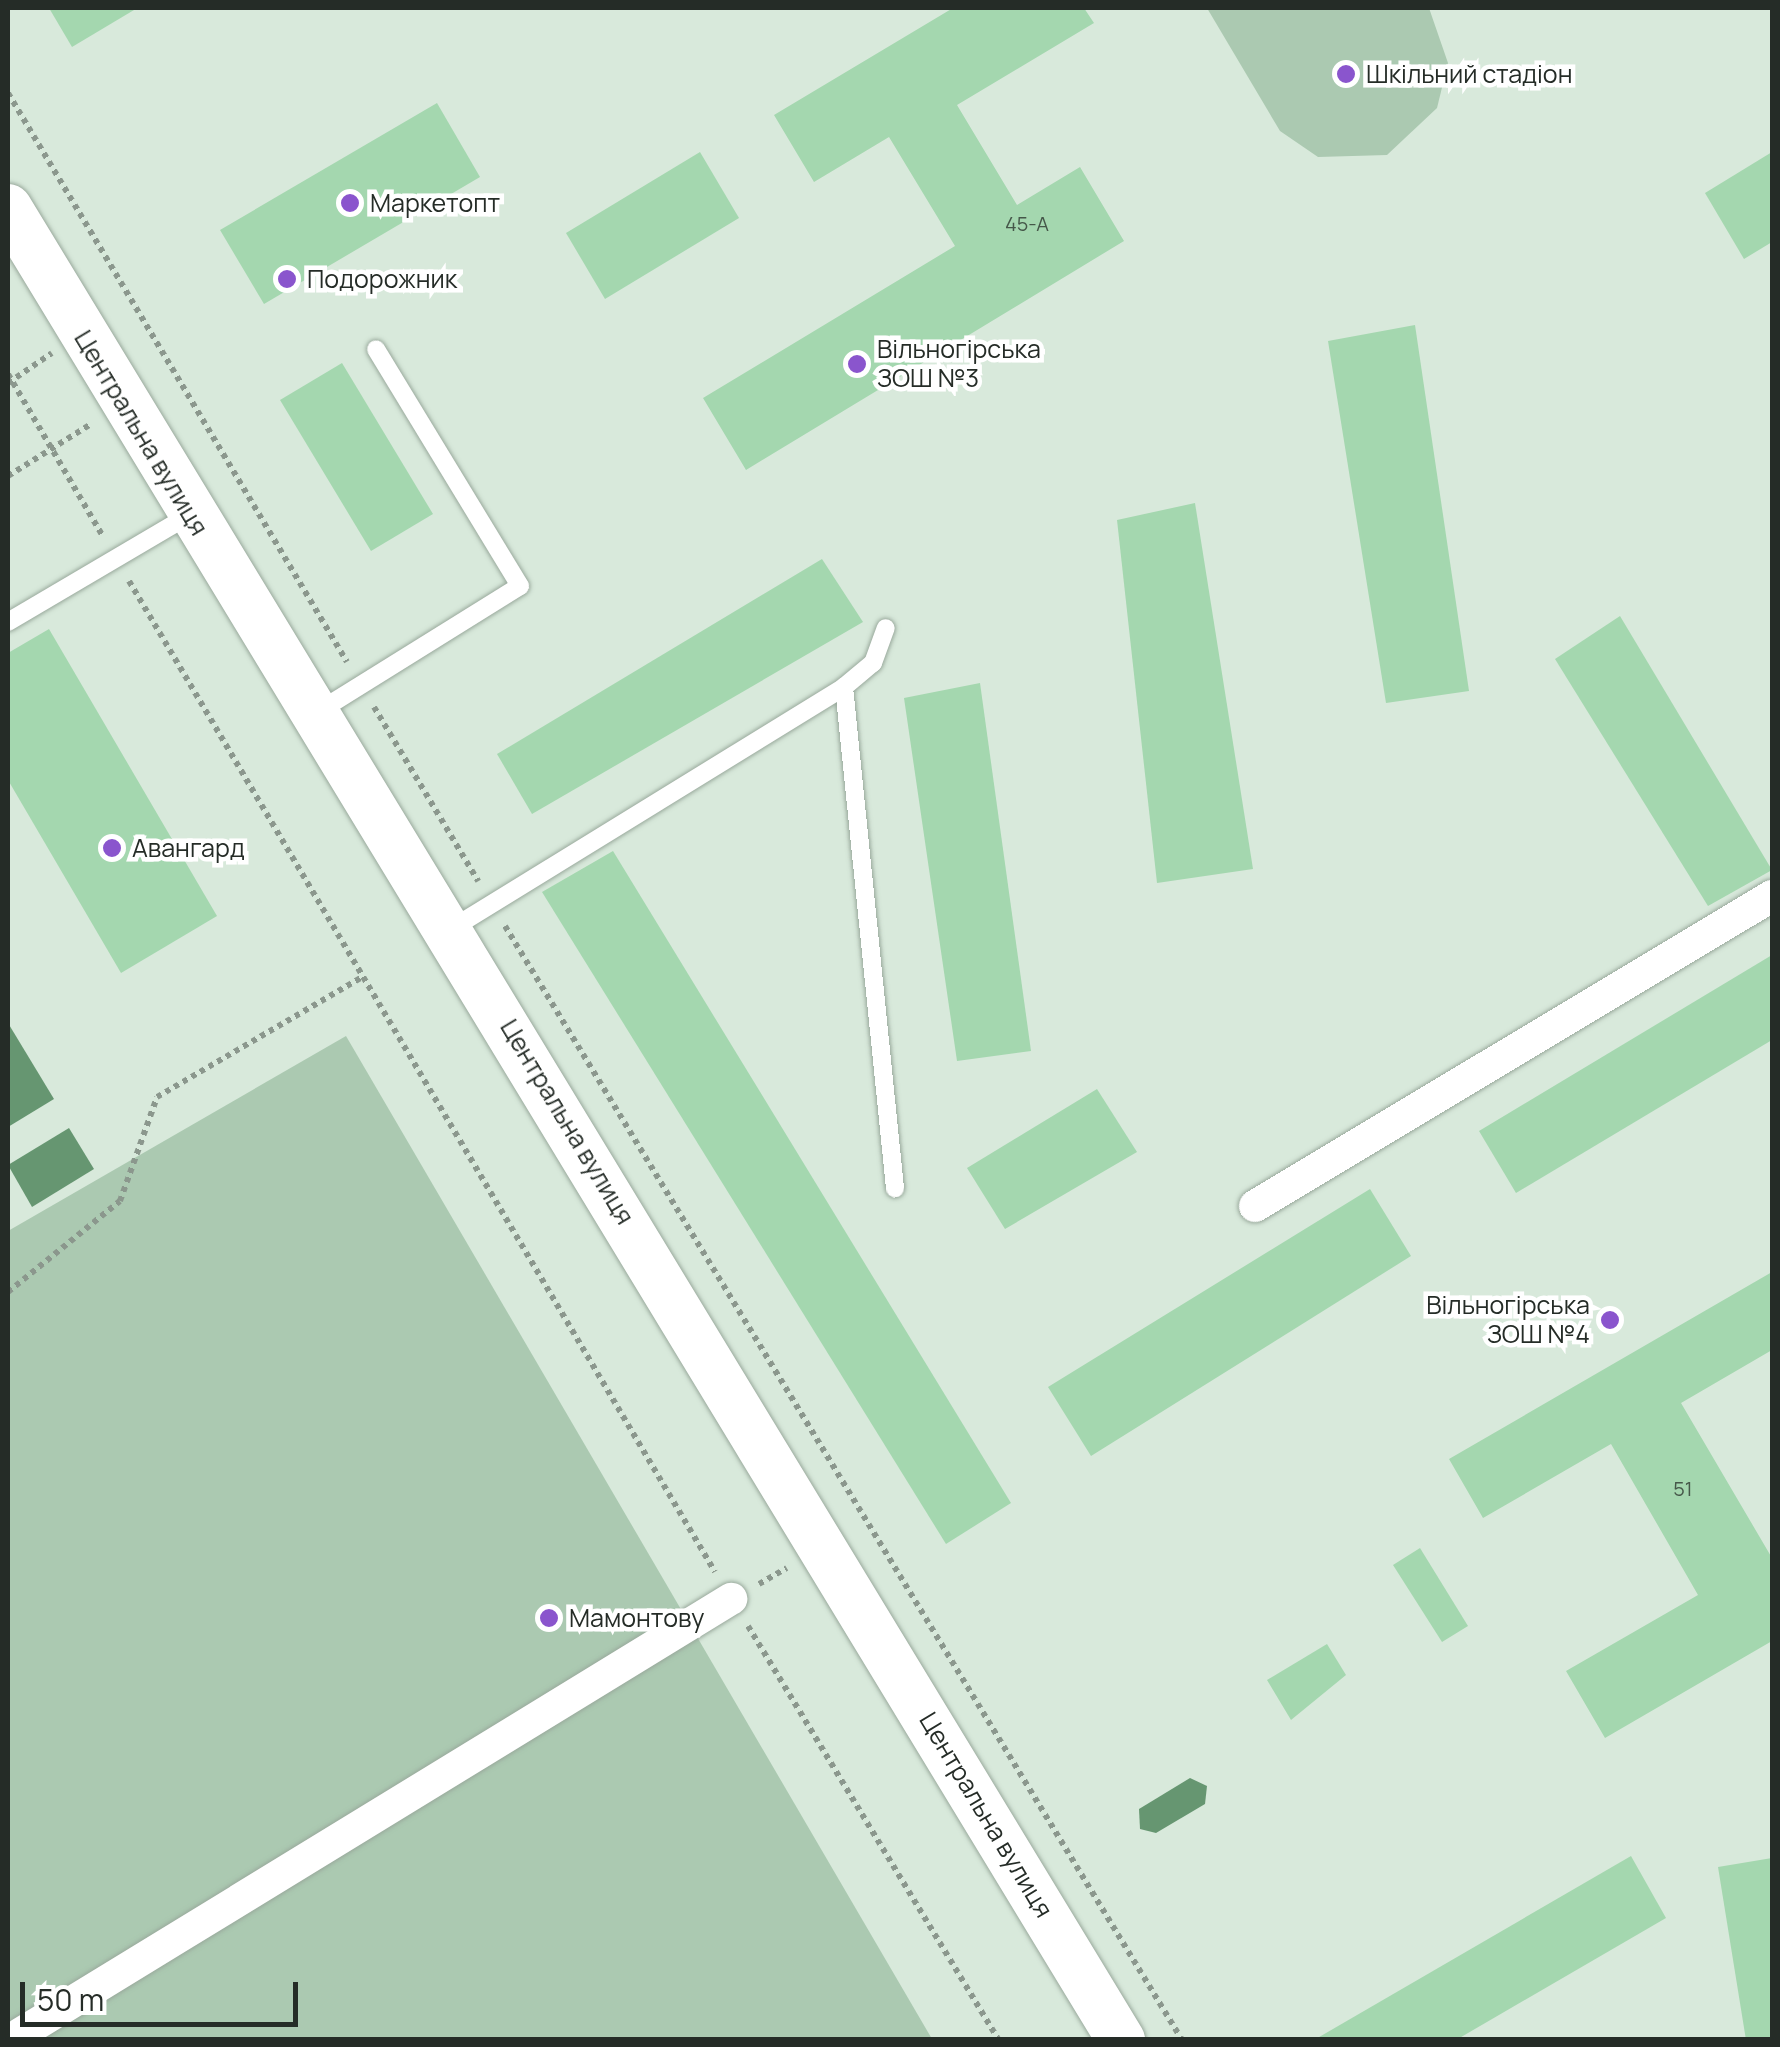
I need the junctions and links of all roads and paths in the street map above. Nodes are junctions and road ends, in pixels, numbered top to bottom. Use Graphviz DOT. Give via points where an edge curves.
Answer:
graph roads {
  1 [pos="8,94"];
  2 [pos="8,208"];
  3 [pos="376,350"];
  4 [pos="8,374"];
  5 [pos="191,514"];
  6 [pos="116,558"];
  7 [pos="8,622"];
  8 [pos="886,628"];
  9 [pos="361,685"];
  10 [pos="844,688"];
  11 [pos="316,714"];
  12 [pos="1772,896"];
  13 [pos="490,902"];
  14 [pos="451,929"];
  15 [pos="361,978"];
  16 [pos="894,1188"];
  17 [pos="1255,1206"];
  18 [pos="8,1292"];
  19 [pos="825,1547"];
  20 [pos="732,1599"];
  21 [pos="16,2031"];
  22 [pos="998,2040"];
  23 [pos="1121,2040"];
  24 [pos="1182,2040"];
  1 -- 9 [label="path"];
  2 -- 5 [label="main road, Центральна вулиця"];
  3 -- 9 [label="lane" via="520,586"];
  4 -- 6 [label="path"];
  5 -- 6 [label="lane"];
  5 -- 11 [label="main road, Центральна вулиця"];
  6 -- 7 [label="lane"];
  6 -- 15 [label="path"];
  8 -- 10 [label="lane" via="873,663"];
  9 -- 11 [label="lane"];
  9 -- 13 [label="path"];
  10 -- 13 [label="lane"];
  10 -- 16 [label="lane"];
  11 -- 14 [label="main road, Центральна вулиця"];
  12 -- 17 [label="street"];
  13 -- 14 [label="lane"];
  13 -- 24 [label="path"];
  14 -- 19 [label="main road, Центральна вулиця"];
  15 -- 18 [label="path" via="156,1098 120,1201"];
  15 -- 20 [label="path"];
  19 -- 20 [label="path"];
  19 -- 23 [label="main road, Центральна вулиця"];
  20 -- 21 [label="street"];
  20 -- 22 [label="path"];
}
